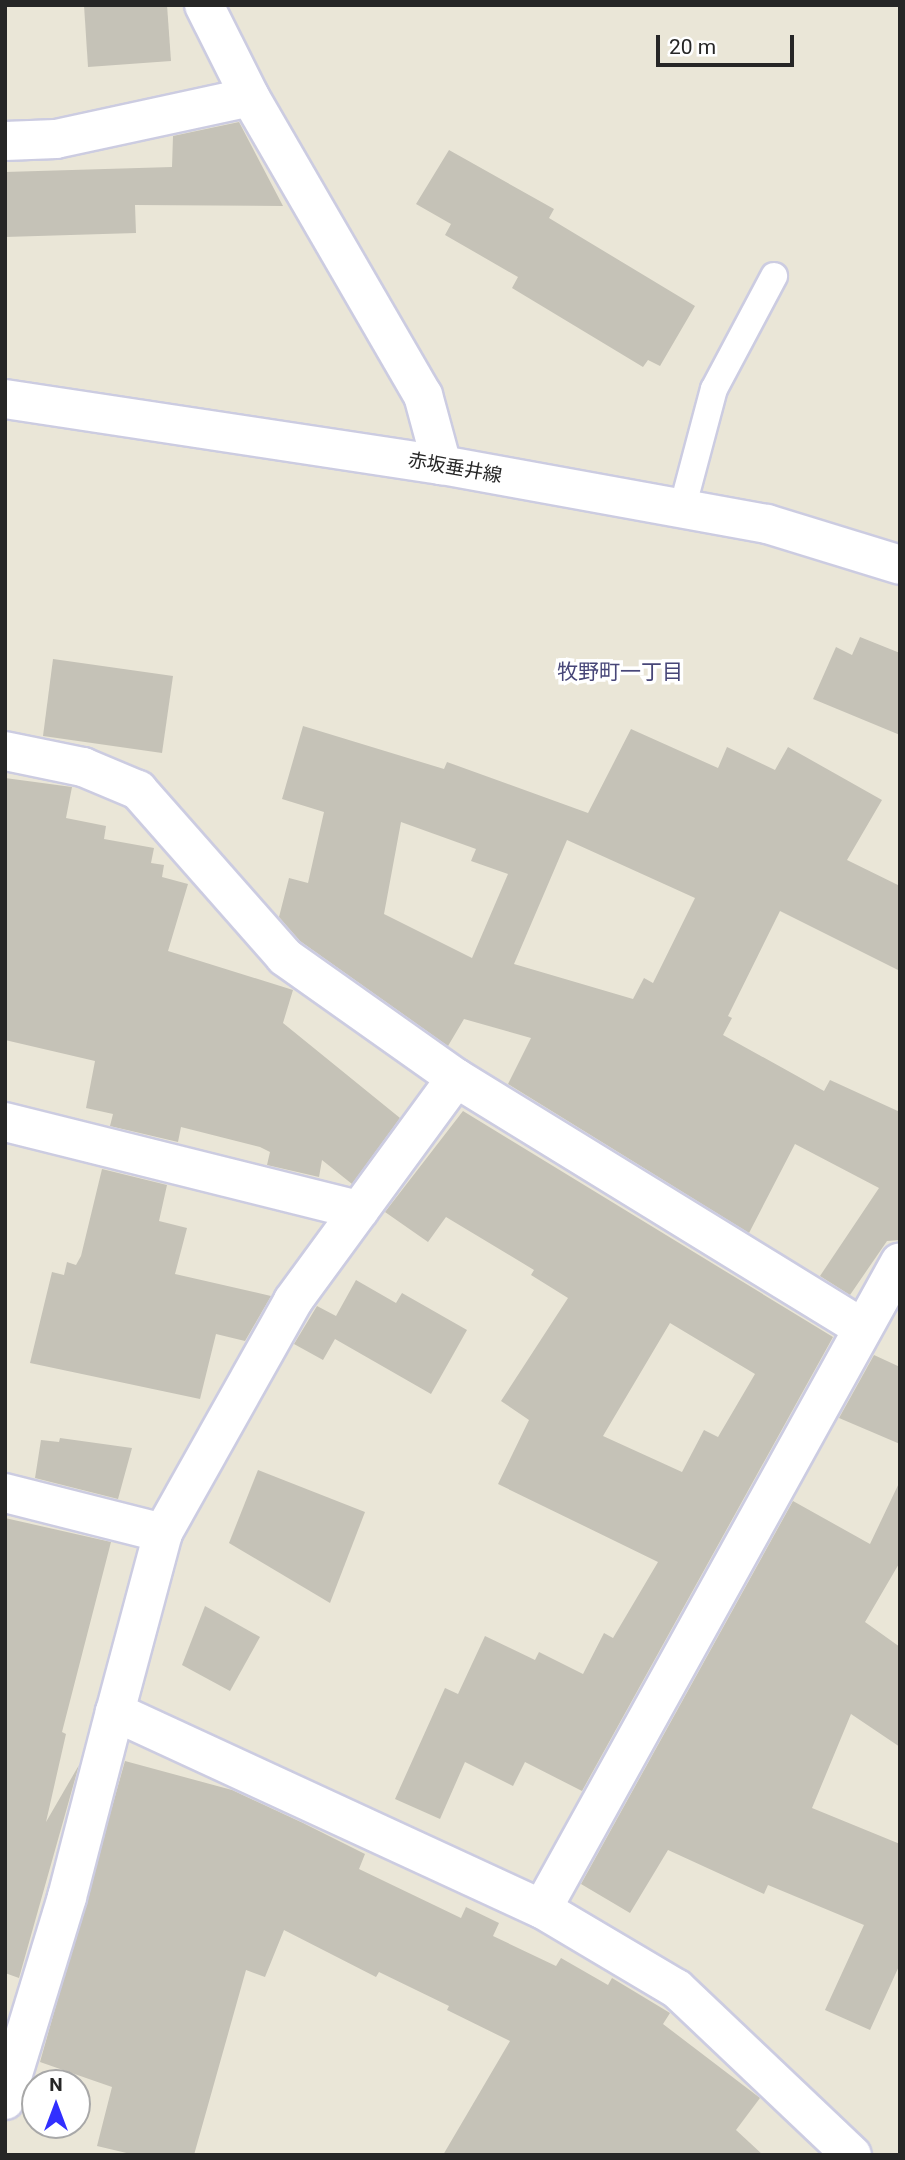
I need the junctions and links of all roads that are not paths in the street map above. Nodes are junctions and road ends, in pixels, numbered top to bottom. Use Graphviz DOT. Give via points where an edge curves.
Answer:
graph roads {
  1 [pos="204,5"];
  2 [pos="250,97"];
  3 [pos="5,141"];
  4 [pos="774,276"];
  5 [pos="5,398"];
  6 [pos="442,465"];
  7 [pos="682,509"];
  8 [pos="900,565"];
  9 [pos="5,751"];
  10 [pos="456,1077"];
  11 [pos="5,1122"];
  12 [pos="359,1210"];
  13 [pos="900,1262"];
  14 [pos="862,1328"];
  15 [pos="5,1493"];
  16 [pos="163,1533"];
  17 [pos="115,1713"];
  18 [pos="542,1909"];
  19 [pos="5,2100"];
  20 [pos="852,2155"];
  1 -- 2 [label="street"];
  2 -- 3 [label="street" via="56,139"];
  2 -- 6 [label="street" via="424,395"];
  4 -- 7 [label="lane" via="714,389"];
  5 -- 6 [label="street, 赤坂垂井線"];
  6 -- 7 [label="street, 赤坂垂井線"];
  7 -- 8 [label="street, 赤坂垂井線" via="767,524"];
  9 -- 10 [label="street" via="83,767 138,790 285,957"];
  10 -- 12 [label="street"];
  10 -- 14 [label="street"];
  11 -- 12 [label="street"];
  12 -- 16 [label="street" via="293,1301"];
  13 -- 14 [label="street"];
  14 -- 18 [label="street"];
  15 -- 16 [label="street"];
  16 -- 17 [label="street"];
  17 -- 18 [label="street"];
  17 -- 19 [label="street" via="67,1897"];
  18 -- 20 [label="street" via="677,1989"];
}
